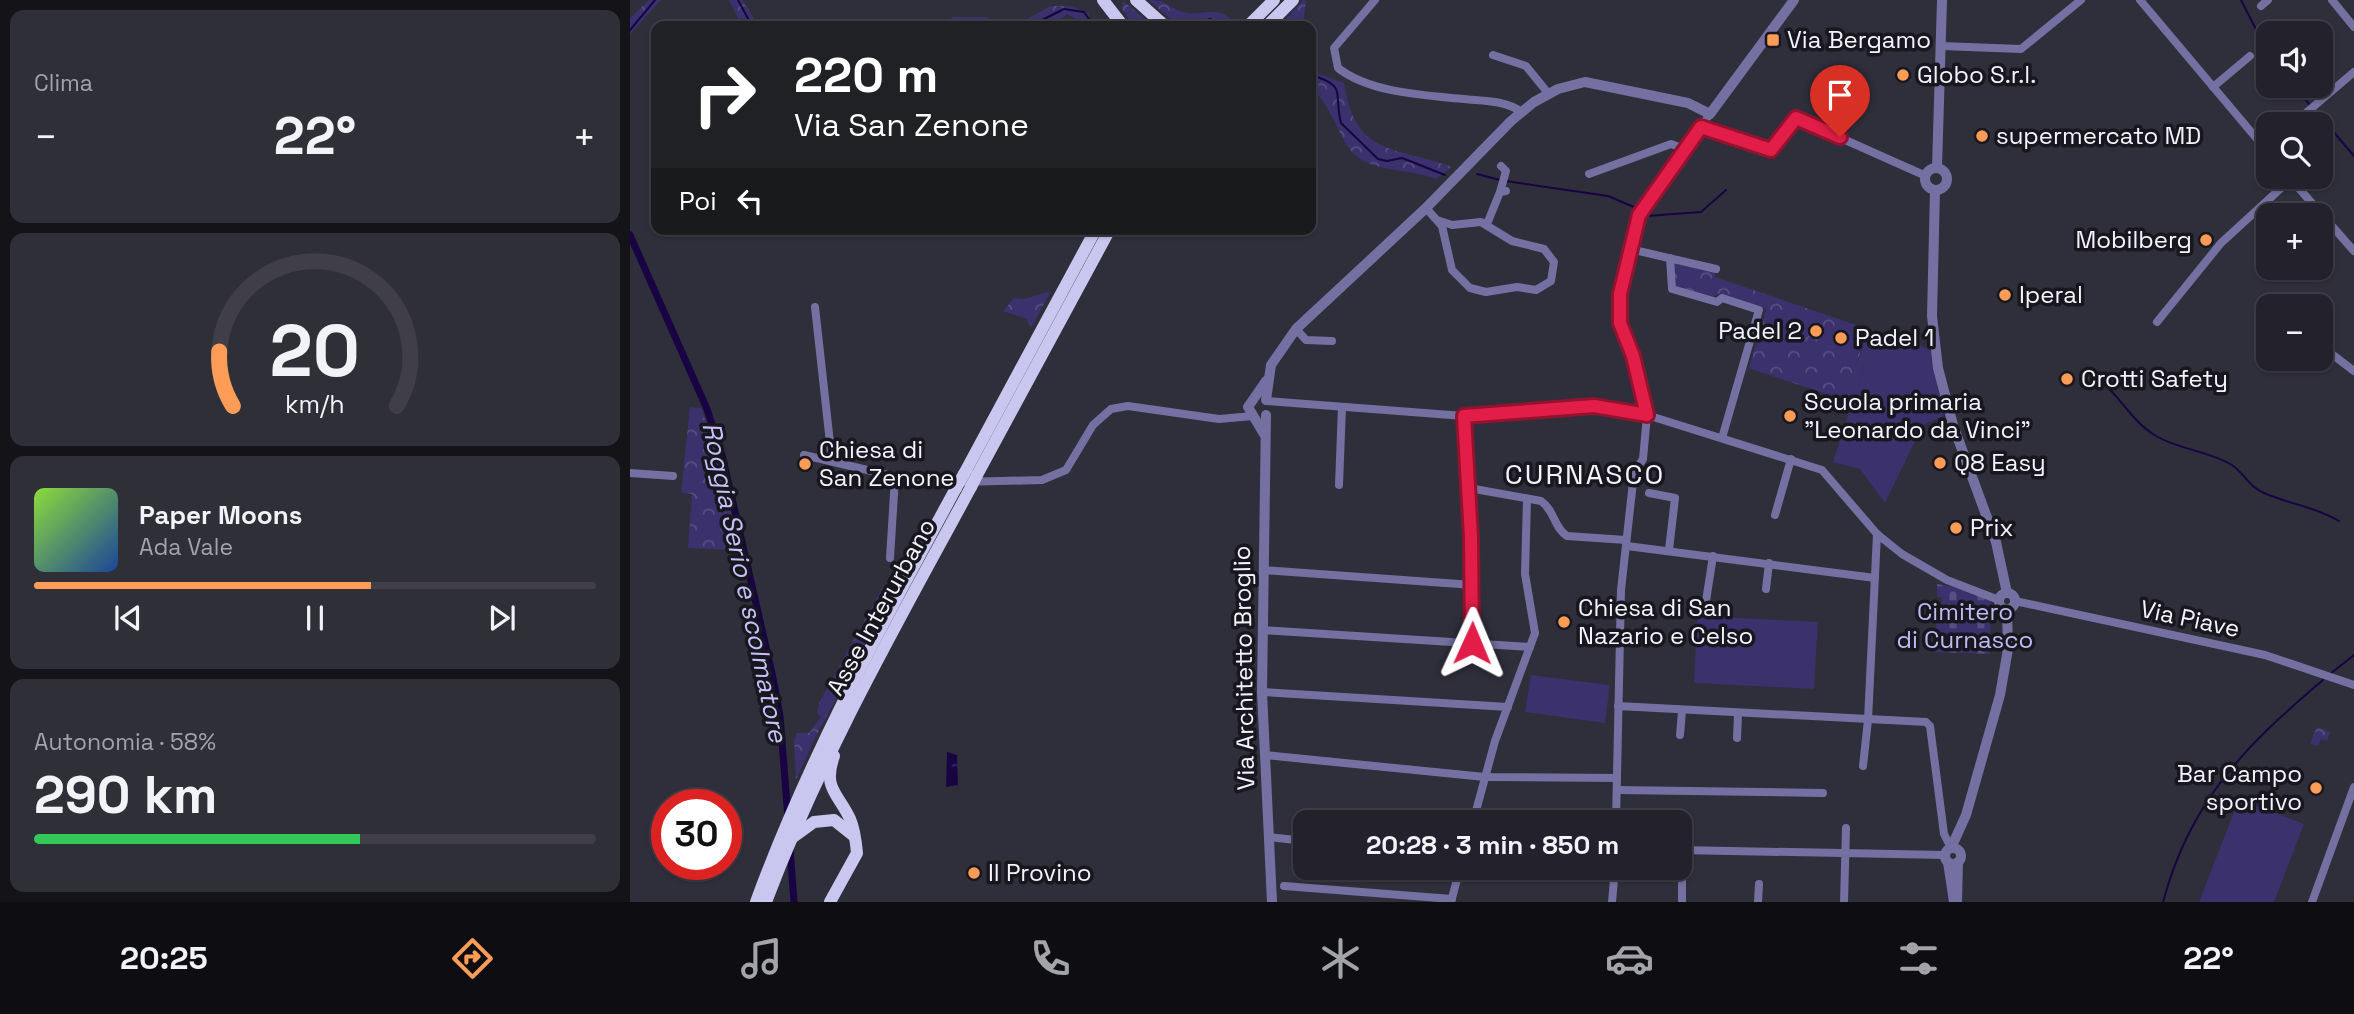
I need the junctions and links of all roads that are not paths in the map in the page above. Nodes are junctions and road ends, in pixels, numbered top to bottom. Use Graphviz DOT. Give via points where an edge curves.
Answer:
graph roads {
  1 [pos="1103,0"];
  2 [pos="1136,0"];
  3 [pos="1274,0"];
  4 [pos="1293,0"];
  5 [pos="1376,0"];
  6 [pos="1794,0"];
  7 [pos="1942,0"];
  8 [pos="2081,0"];
  9 [pos="2140,0"];
  10 [pos="2332,0"];
  11 [pos="1119,21"];
  12 [pos="1159,21"];
  13 [pos="1253,21"];
  14 [pos="1272,21"];
  15 [pos="2354,27"];
  16 [pos="1941,46"];
  17 [pos="1493,55"];
  18 [pos="2250,56"];
  19 [pos="2354,72"];
  20 [pos="2213,87"];
  21 [pos="1548,93"];
  22 [pos="1522,112"];
  23 [pos="2307,112"];
  24 [pos="1710,114"];
  25 [pos="1701,127"];
  26 [pos="2256,136"];
  27 [pos="1685,149"];
  28 [pos="1501,166"];
  29 [pos="1937,168"];
  30 [pos="1589,174"];
  31 [pos="1926,176"];
  32 [pos="2278,189"];
  33 [pos="2300,189"];
  34 [pos="1935,190"];
  35 [pos="1426,208"];
  36 [pos="1437,220"];
  37 [pos="1487,224"];
  38 [pos="1093,235"];
  39 [pos="1107,235"];
  40 [pos="1630,249"];
  41 [pos="2354,251"];
  42 [pos="1670,258"];
  43 [pos="1716,269"];
  44 [pos="815,307"];
  45 [pos="2157,322"];
  46 [pos="1296,329"];
  47 [pos="1332,341"];
  48 [pos="2333,355"];
  49 [pos="2354,372"];
  50 [pos="1342,407"];
  51 [pos="1260,408"];
  52 [pos="1647,415"];
  53 [pos="1464,416"];
  54 [pos="1722,438"];
  55 [pos="804,455"];
  56 [pos="1791,459"];
  57 [pos="832,461"];
  58 [pos="630,473"];
  59 [pos="673,476"];
  60 [pos="895,478"];
  61 [pos="970,479"];
  62 [pos="1339,485"];
  63 [pos="1469,488"];
  64 [pos="1649,494"];
  65 [pos="1527,499"];
  66 [pos="1775,515"];
  67 [pos="1877,534"];
  68 [pos="1627,543"];
  69 [pos="1669,550"];
  70 [pos="1713,556"];
  71 [pos="890,558"];
  72 [pos="1769,563"];
  73 [pos="1263,570"];
  74 [pos="1875,578"];
  75 [pos="1473,585"];
  76 [pos="1766,589"];
  77 [pos="2003,596"];
  78 [pos="1706,601"];
  79 [pos="2011,605"];
  80 [pos="1262,630"];
  81 [pos="1472,643"];
  82 [pos="1530,647"];
  83 [pos="2354,685"];
  84 [pos="1262,692"];
  85 [pos="1618,706"];
  86 [pos="1508,707"];
  87 [pos="1682,710"];
  88 [pos="1738,714"];
  89 [pos="840,716"];
  90 [pos="1868,720"];
  91 [pos="1680,735"];
  92 [pos="1737,738"];
  93 [pos="1264,755"];
  94 [pos="1863,766"];
  95 [pos="1485,777"];
  96 [pos="1617,778"];
  97 [pos="2354,787"];
  98 [pos="1617,790"];
  99 [pos="1823,793"];
  100 [pos="1476,810"];
  101 [pos="1616,810"];
  102 [pos="1846,828"];
  103 [pos="854,836"];
  104 [pos="1268,837"];
  105 [pos="1293,840"];
  106 [pos="788,842"];
  107 [pos="1692,850"];
  108 [pos="1845,853"];
  109 [pos="1952,857"];
  110 [pos="1457,880"];
  111 [pos="1614,880"];
  112 [pos="1682,880"];
  113 [pos="1759,884"];
  114 [pos="1284,886"];
  115 [pos="1451,900"];
  116 [pos="756,902"];
  117 [pos="766,902"];
  118 [pos="831,902"];
  119 [pos="1272,902"];
  120 [pos="1612,902"];
  121 [pos="1682,902"];
  122 [pos="1758,902"];
  123 [pos="1844,902"];
  124 [pos="1955,902"];
  125 [pos="2312,902"];
  1 -- 11 [label="highway"];
  2 -- 12 [label="highway"];
  3 -- 13 [label="highway"];
  4 -- 14 [label="highway"];
  5 -- 22 [label="street" via="1334,48 1338,68 1353,80 1428,95 1497,102"];
  6 -- 24 [label="street"];
  7 -- 16 [label="street"];
  8 -- 16 [label="street" via="2021,49"];
  9 -- 20 [label="street"];
  10 -- 15 [label="street"];
  16 -- 29 [label="street"];
  17 -- 21 [label="street" via="1526,65"];
  18 -- 20 [label="street"];
  19 -- 23 [label="street"];
  20 -- 26 [label="street"];
  21 -- 22 [label="street, Via Architetto Broglio"];
  21 -- 24 [label="street, Via Architetto Broglio" via="1585,82 1602,83 1688,103"];
  22 -- 35 [label="street, Via Architetto Broglio"];
  24 -- 25 [label="street"];
  25 -- 27 [label="street"];
  25 -- 31 [label="street" via="1771,150 1796,118"];
  27 -- 30 [label="street" via="1671,144"];
  27 -- 40 [label="street" via="1639,215"];
  28 -- 37 [label="street" via="1506,172 1503,186"];
  29 -- 31 [label="street"];
  29 -- 34 [label="street" via="1947,180"];
  31 -- 34 [label="street" via="1928,186"];
  32 -- 45 [label="street" via="2221,243"];
  33 -- 41 [label="street"];
  34 -- 77 [label="street" via="1932,316 1938,368 1953,425 1996,542"];
  35 -- 36 [label="street"];
  35 -- 46 [label="street, Via Architetto Broglio"];
  36 -- 37 [label="street" via="1451,225"];
  36 -- 37 [label="street" via="1445,233 1452,270 1470,288 1486,292 1509,287 1536,290 1551,281 1554,262 1544,248 1512,242"];
  38 -- 61 [label="highway, Asse Interurbano"];
  39 -- 61 [label="highway, Asse Interurbano"];
  40 -- 42 [label="street"];
  40 -- 52 [label="street" via="1619,313"];
  42 -- 43 [label="street"];
  42 -- 54 [label="street" via="1672,289 1759,310"];
  44 -- 57 [label="street"];
  46 -- 47 [label="street" via="1306,340"];
  46 -- 51 [label="street, Via Architetto Broglio" via="1278,353"];
  48 -- 49 [label="street"];
  50 -- 51 [label="street" via="1284,404"];
  50 -- 53 [label="street"];
  50 -- 62 [label="street"];
  51 -- 60 [label="street" via="1229,419 1111,409 1093,425 1066,470 1051,479 922,484"];
  51 -- 73 [label="street, Via Architetto Broglio" via="1265,434"];
  52 -- 53 [label="street" via="1594,406"];
  52 -- 54 [label="street"];
  52 -- 68 [label="street" via="1643,459 1634,473"];
  53 -- 63 [label="street"];
  54 -- 56 [label="street"];
  55 -- 57 [label="street"];
  56 -- 66 [label="street"];
  56 -- 67 [label="street" via="1830,476"];
  57 -- 60 [label="street"];
  58 -- 59 [label="street"];
  60 -- 71 [label="street"];
  61 -- 89 [label="highway, Asse Interurbano"];
  61 -- 89 [label="highway, Asse Interurbano, bridge" via="956,488"];
  63 -- 65 [label="street"];
  63 -- 75 [label="street"];
  64 -- 69 [label="street" via="1675,498"];
  65 -- 68 [label="street" via="1551,508 1560,532 1567,536"];
  65 -- 82 [label="street" via="1525,573 1534,622"];
  67 -- 74 [label="street"];
  67 -- 77 [label="street" via="1922,568"];
  68 -- 69 [label="street"];
  68 -- 85 [label="street"];
  69 -- 70 [label="street"];
  70 -- 72 [label="street"];
  70 -- 78 [label="street"];
  72 -- 74 [label="street"];
  72 -- 76 [label="street"];
  73 -- 75 [label="street"];
  73 -- 80 [label="street, Via Architetto Broglio"];
  74 -- 90 [label="street"];
  75 -- 81 [label="street"];
  77 -- 79 [label="street" via="2001,606"];
  79 -- 83 [label="street, Via Piave" via="2304,667"];
  79 -- 109 [label="street" via="2006,671"];
  80 -- 81 [label="street"];
  80 -- 84 [label="street, Via Architetto Broglio"];
  81 -- 82 [label="street"];
  82 -- 86 [label="street"];
  84 -- 86 [label="street"];
  84 -- 93 [label="street, Via Architetto Broglio"];
  85 -- 87 [label="street"];
  85 -- 96 [label="street"];
  86 -- 95 [label="street"];
  87 -- 88 [label="street"];
  87 -- 91 [label="street"];
  88 -- 90 [label="street"];
  88 -- 92 [label="street"];
  89 -- 103 [label="highway" via="831,765 835,798 850,819"];
  89 -- 106 [label="highway, Asse Interurbano"];
  89 -- 116 [label="highway, Asse Interurbano" via="801,788"];
  90 -- 94 [label="street"];
  90 -- 109 [label="street" via="1926,722 1930,726 1944,834"];
  93 -- 95 [label="street"];
  93 -- 104 [label="street, Via Architetto Broglio"];
  95 -- 96 [label="street"];
  95 -- 100 [label="street"];
  96 -- 98 [label="street"];
  97 -- 125 [label="street"];
  98 -- 99 [label="street"];
  98 -- 101 [label="street"];
  102 -- 108 [label="street"];
  103 -- 106 [label="highway" via="834,820 822,820"];
  103 -- 118 [label="highway" via="856,858"];
  104 -- 105 [label="street"];
  104 -- 119 [label="street, Via Architetto Broglio"];
  106 -- 117 [label="highway, Asse Interurbano"];
  107 -- 108 [label="street"];
  108 -- 109 [label="street"];
  108 -- 123 [label="street"];
  109 -- 124 [label="street"];
  110 -- 115 [label="street"];
  111 -- 120 [label="street"];
  112 -- 121 [label="street"];
  113 -- 122 [label="street"];
  114 -- 115 [label="street"];
}
